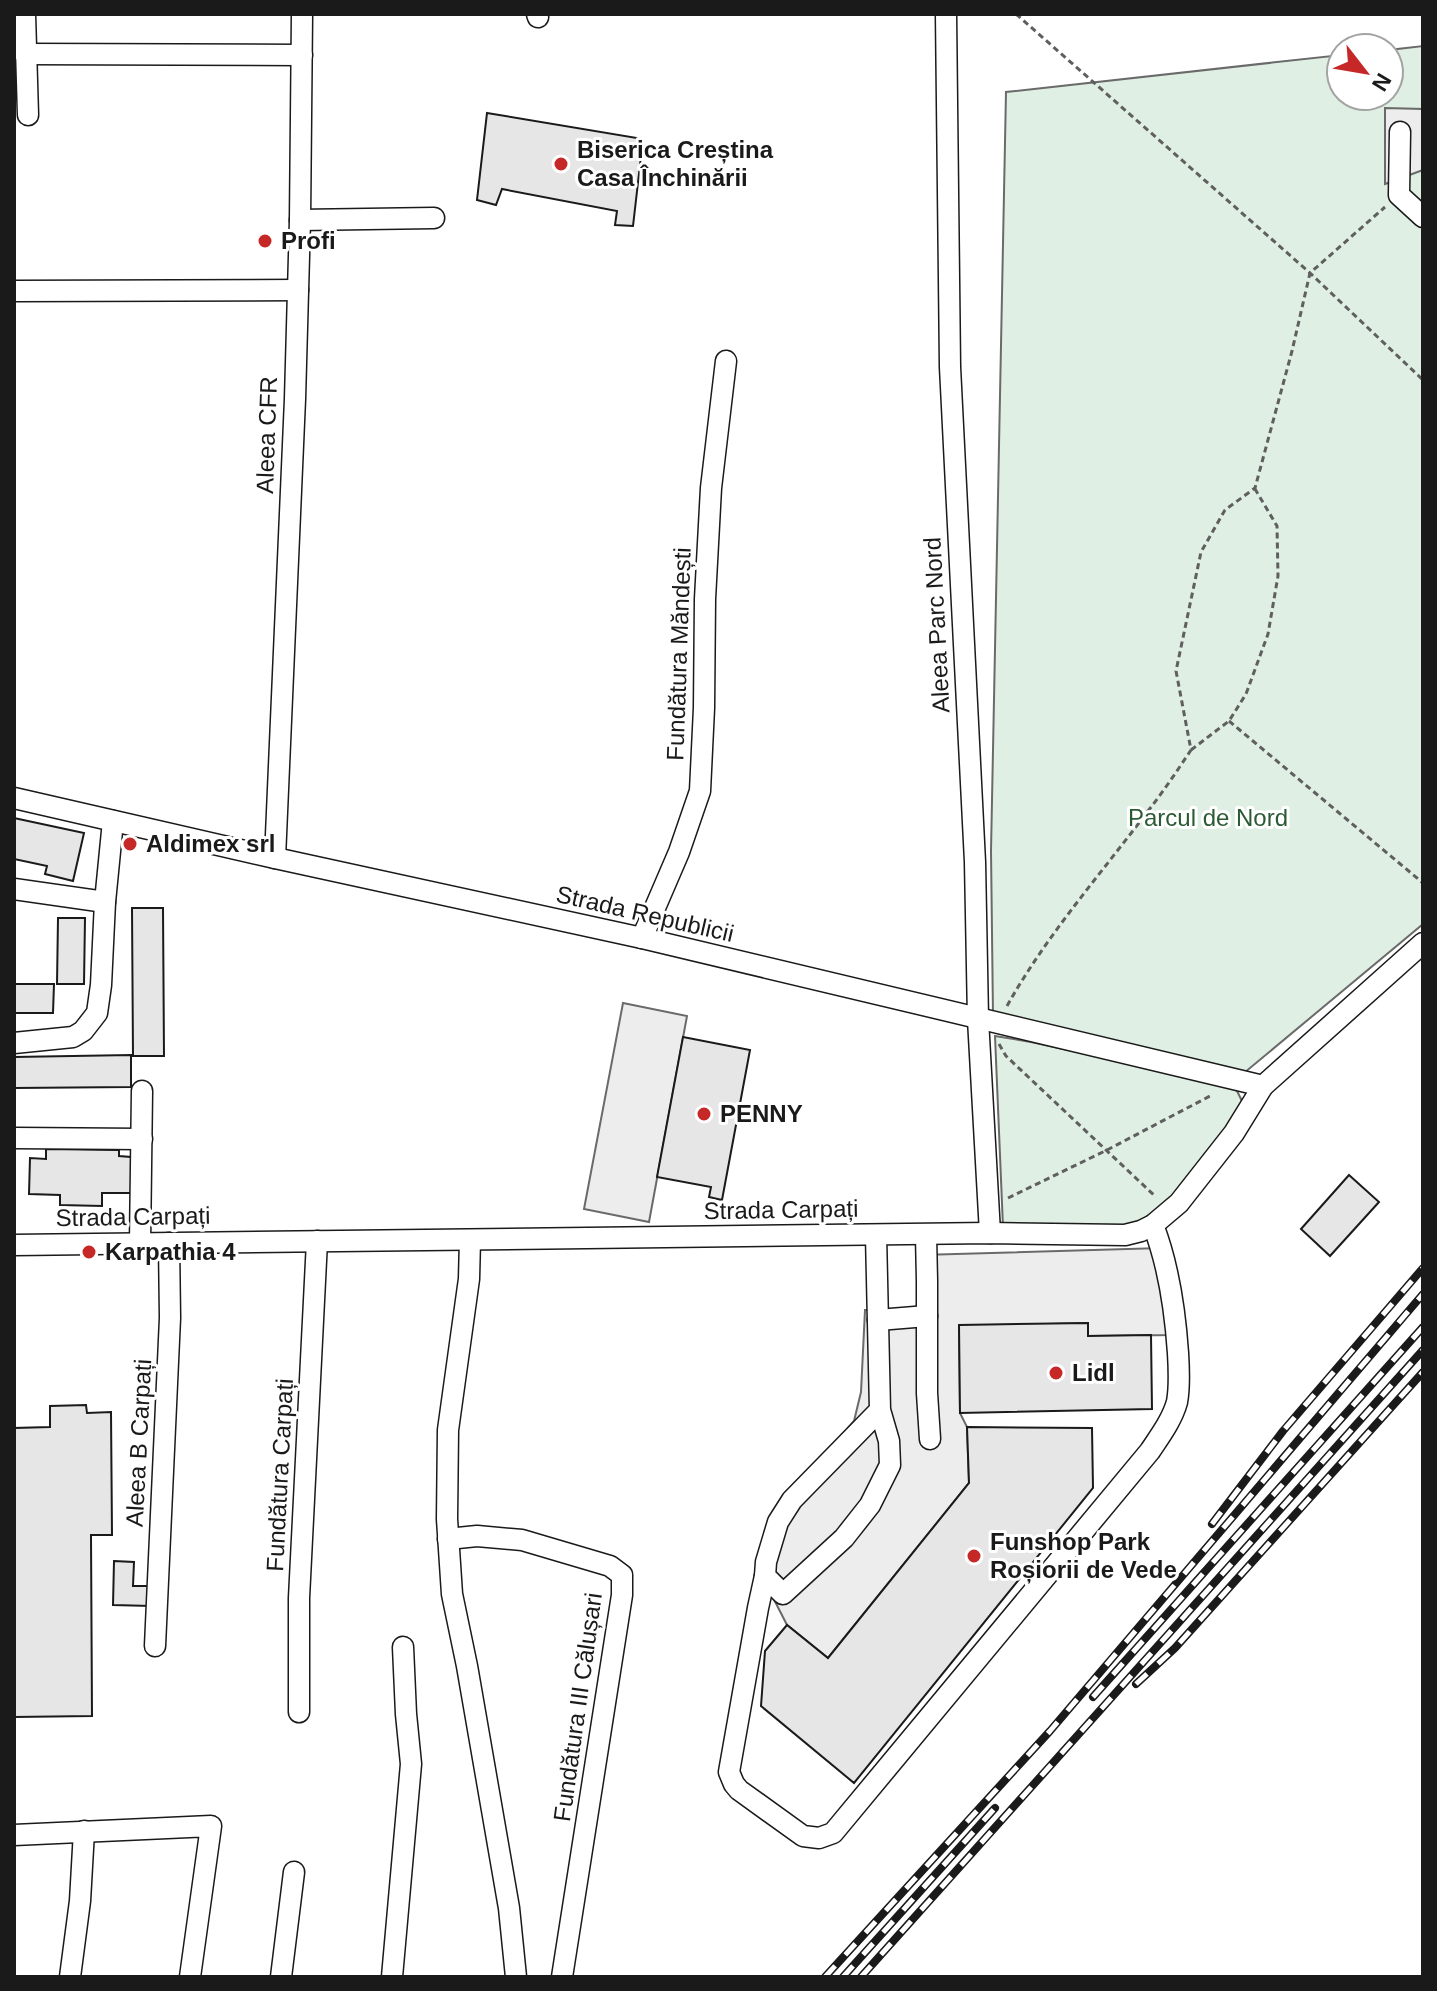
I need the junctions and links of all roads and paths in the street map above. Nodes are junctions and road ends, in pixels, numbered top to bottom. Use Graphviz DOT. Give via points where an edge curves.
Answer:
graph roads {
  1 [pos="25,14"];
  2 [pos="302,14"];
  3 [pos="946,14"];
  4 [pos="1016,14"];
  5 [pos="25,54"];
  6 [pos="302,55"];
  7 [pos="28,115"];
  8 [pos="1400,132"];
  9 [pos="1399,195"];
  10 [pos="1423,217"];
  11 [pos="434,218"];
  12 [pos="300,220"];
  13 [pos="1310,273"];
  14 [pos="298,290"];
  15 [pos="14,291"];
  16 [pos="726,361"];
  17 [pos="1423,380"];
  18 [pos="1255,488"];
  19 [pos="1229,721"];
  20 [pos="1191,750"];
  21 [pos="14,798"];
  22 [pos="113,821"];
  23 [pos="275,858"];
  24 [pos="1423,883"];
  25 [pos="14,889"];
  26 [pos="105,902"];
  27 [pos="642,938"];
  28 [pos="1423,943"];
  29 [pos="987,1021"];
  30 [pos="14,1043"];
  31 [pos="1240,1080"];
  32 [pos="1263,1086"];
  33 [pos="142,1091"];
  34 [pos="14,1138"];
  35 [pos="142,1139"];
  36 [pos="1107,1150"];
  37 [pos="989,1208"];
  38 [pos="1170,1211"];
  39 [pos="1153,1225"];
  40 [pos="990,1233"];
  41 [pos="876,1235"];
  42 [pos="926,1235"];
  43 [pos="470,1240"];
  44 [pos="317,1241"];
  45 [pos="140,1243"];
  46 [pos="169,1243"];
  47 [pos="14,1245"];
  48 [pos="927,1316"];
  49 [pos="878,1320"];
  50 [pos="880,1410"];
  51 [pos="930,1439"];
  52 [pos="448,1539"];
  53 [pos="765,1576"];
  54 [pos="155,1646"];
  55 [pos="403,1647"];
  56 [pos="299,1712"];
  57 [pos="84,1831"];
  58 [pos="14,1835"];
  59 [pos="294,1872"];
  60 [pos="70,1977"];
  61 [pos="190,1977"];
  62 [pos="281,1977"];
  63 [pos="392,1977"];
  64 [pos="516,1977"];
  65 [pos="562,1977"];
  1 -- 5 [label="street"];
  2 -- 6 [label="street, Aleea CFR"];
  3 -- 29 [label="street, Aleea Parc Nord" via="950,367"];
  4 -- 13 [label="path"];
  5 -- 6 [label="street"];
  5 -- 7 [label="street"];
  6 -- 12 [label="street, Aleea CFR"];
  8 -- 9 [label="street"];
  9 -- 10 [label="street"];
  9 -- 13 [label="path"];
  11 -- 12 [label="street"];
  12 -- 14 [label="street, Aleea CFR"];
  13 -- 17 [label="path"];
  13 -- 18 [label="path"];
  14 -- 15 [label="street"];
  14 -- 23 [label="street, Aleea CFR"];
  16 -- 27 [label="street, Fundătura Măndești" via="711,488 700,791"];
  18 -- 19 [label="path" via="1277,526 1278,576 1268,634 1246,694"];
  18 -- 20 [label="path" via="1225,510 1201,552 1176,671"];
  19 -- 20 [label="path"];
  19 -- 24 [label="path"];
  20 -- 29 [label="path" via="1058,928 1005,1009"];
  21 -- 22 [label="street, Strada Republicii"];
  22 -- 23 [label="street, Strada Republicii"];
  22 -- 26 [label="street"];
  23 -- 27 [label="street, Strada Republicii"];
  25 -- 26 [label="street"];
  26 -- 30 [label="street" via="100,1000 91,1023 73,1037"];
  27 -- 29 [label="street, Strada Republicii"];
  28 -- 32 [label="street, Strada Carpați"];
  29 -- 31 [label="street, Strada Republicii"];
  29 -- 36 [label="path" via="1006,1056"];
  29 -- 37 [label="street, Aleea Parc Nord"];
  31 -- 32 [label="street, Strada Republicii"];
  31 -- 36 [label="path"];
  32 -- 38 [label="street, Strada Carpați" via="1234,1133"];
  33 -- 35 [label="street"];
  34 -- 35 [label="street"];
  35 -- 45 [label="street"];
  36 -- 37 [label="path"];
  36 -- 38 [label="path"];
  37 -- 40 [label="street, Aleea Parc Nord"];
  38 -- 39 [label="street, Strada Carpați"];
  39 -- 40 [label="street, Strada Carpați" via="1125,1235"];
  39 -- 53 [label="street" via="1175,1312 1179,1378 1168,1424 833,1833 819,1838 803,1836 739,1790 729,1772"];
  40 -- 42 [label="street, Strada Carpați"];
  41 -- 42 [label="street, Strada Carpați"];
  41 -- 43 [label="street, Strada Carpați"];
  41 -- 49 [label="street"];
  42 -- 48 [label="street"];
  43 -- 44 [label="street, Strada Carpați"];
  43 -- 52 [label="street" via="448,1430"];
  44 -- 46 [label="street, Strada Carpați"];
  44 -- 56 [label="street, Fundătura Carpați" via="299,1598"];
  45 -- 46 [label="street, Strada Carpați"];
  45 -- 47 [label="street, Strada Carpați"];
  46 -- 54 [label="street, Aleea B Carpați" via="170,1334"];
  48 -- 49 [label="street"];
  48 -- 51 [label="street"];
  49 -- 50 [label="street"];
  50 -- 53 [label="street" via="792,1500 778,1522"];
  50 -- 53 [label="street" via="890,1465 870,1505 844,1538 783,1594"];
  52 -- 64 [label="street" via="452,1594 509,1908"];
  52 -- 65 [label="street, Fundătura III Călușari" via="522,1540 610,1566 622,1575"];
  55 -- 63 [label="street" via="411,1764"];
  57 -- 58 [label="street"];
  57 -- 60 [label="street"];
  57 -- 61 [label="street" via="211,1826"];
  59 -- 62 [label="street"];
}
